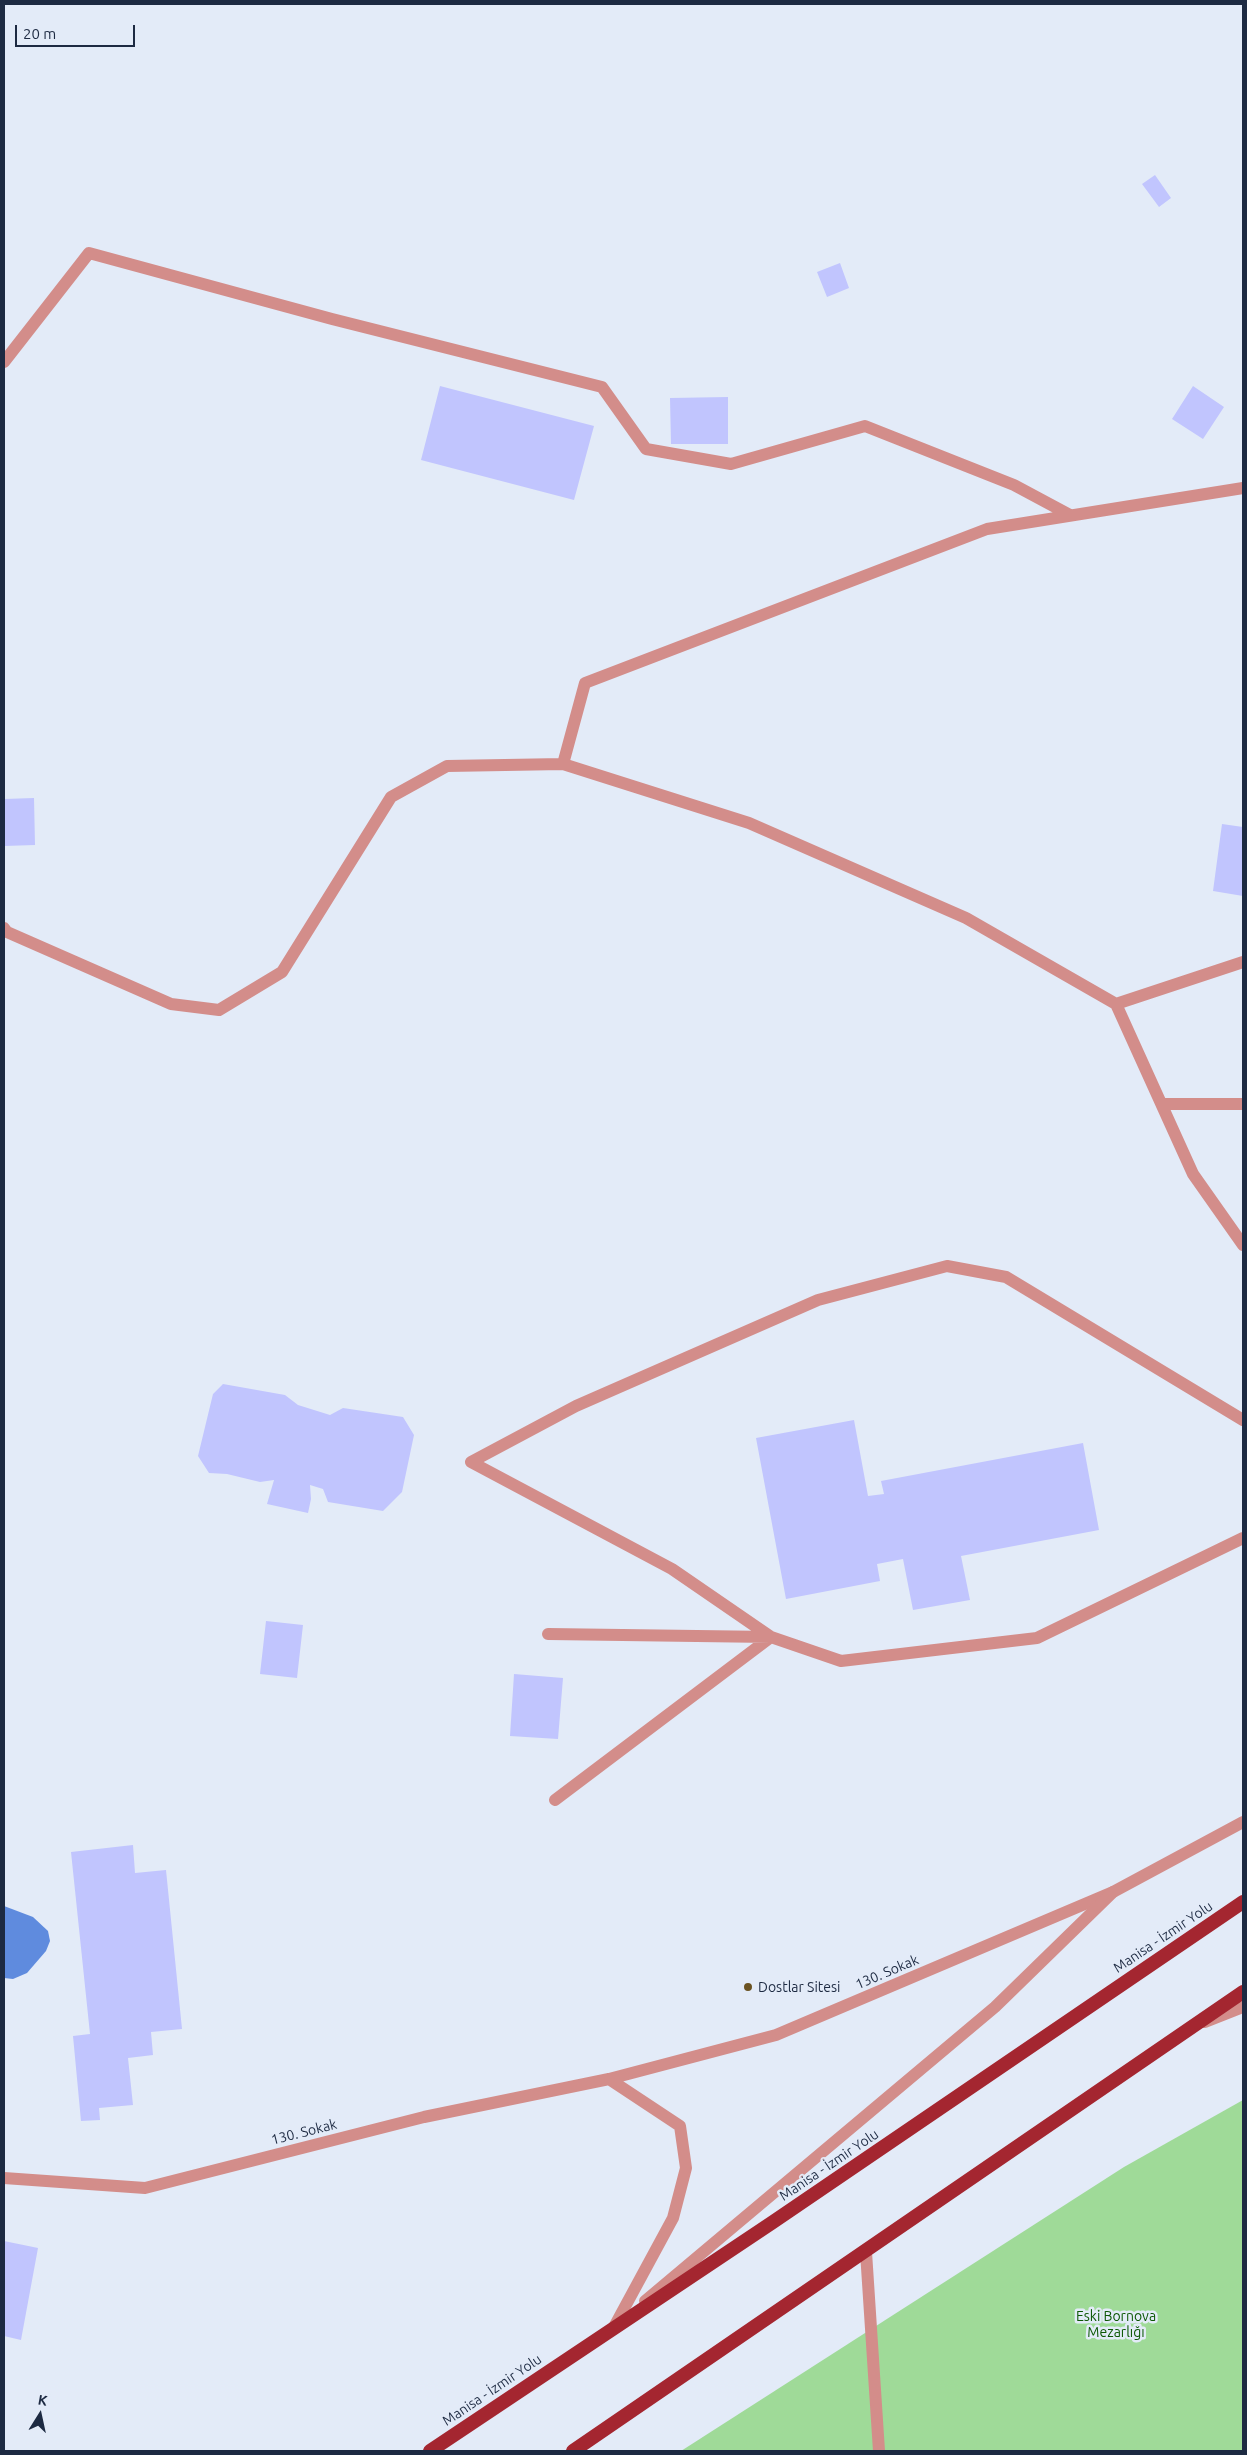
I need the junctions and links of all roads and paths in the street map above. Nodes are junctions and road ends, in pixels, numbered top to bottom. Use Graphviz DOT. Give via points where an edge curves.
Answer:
graph roads {
  1 [pos="4,362"];
  2 [pos="1243,488"];
  3 [pos="1070,516"];
  4 [pos="563,764"];
  5 [pos="4,928"];
  6 [pos="1243,962"];
  7 [pos="1116,1004"];
  8 [pos="1162,1104"];
  9 [pos="1243,1104"];
  10 [pos="1243,1245"];
  11 [pos="1243,1420"];
  12 [pos="1243,1538"];
  13 [pos="548,1634"];
  14 [pos="771,1637"];
  15 [pos="555,1800"];
  16 [pos="1243,1822"];
  17 [pos="1112,1892"];
  18 [pos="1243,1902"];
  19 [pos="1243,1992"];
  20 [pos="1243,2007"];
  21 [pos="1187,2030"];
  22 [pos="609,2079"];
  23 [pos="4,2178"];
  24 [pos="866,2252"];
  25 [pos="614,2327"];
  26 [pos="430,2451"];
  27 [pos="573,2451"];
  28 [pos="879,2451"];
  1 -- 3 [label="street" via="89,253 602,387 646,449 732,464 865,426 1014,484"];
  2 -- 3 [label="street"];
  3 -- 4 [label="street" via="987,529 585,684"];
  4 -- 5 [label="street" via="447,766 391,797 282,972 219,1010 171,1004"];
  4 -- 7 [label="street" via="749,823 966,918"];
  6 -- 7 [label="street"];
  7 -- 8 [label="street"];
  8 -- 9 [label="street"];
  8 -- 10 [label="street" via="1193,1174"];
  11 -- 14 [label="street" via="1006,1277 947,1266 818,1300 576,1406 471,1462 672,1569"];
  12 -- 14 [label="street" via="1037,1638 841,1661"];
  13 -- 14 [label="street"];
  14 -- 15 [label="street"];
  16 -- 17 [label="street"];
  17 -- 22 [label="street, 130. Sokak" via="776,2034"];
  17 -- 25 [label="street" via="995,2007"];
  18 -- 25 [label="highway, Manisa - İzmir Yolu"];
  19 -- 21 [label="highway"];
  20 -- 21 [label="street"];
  21 -- 24 [label="highway"];
  22 -- 23 [label="street, 130. Sokak" via="424,2117 145,2188"];
  22 -- 25 [label="street" via="680,2126 686,2168 673,2218"];
  24 -- 27 [label="highway"];
  24 -- 28 [label="street"];
  25 -- 26 [label="highway, Manisa - İzmir Yolu"];
}
